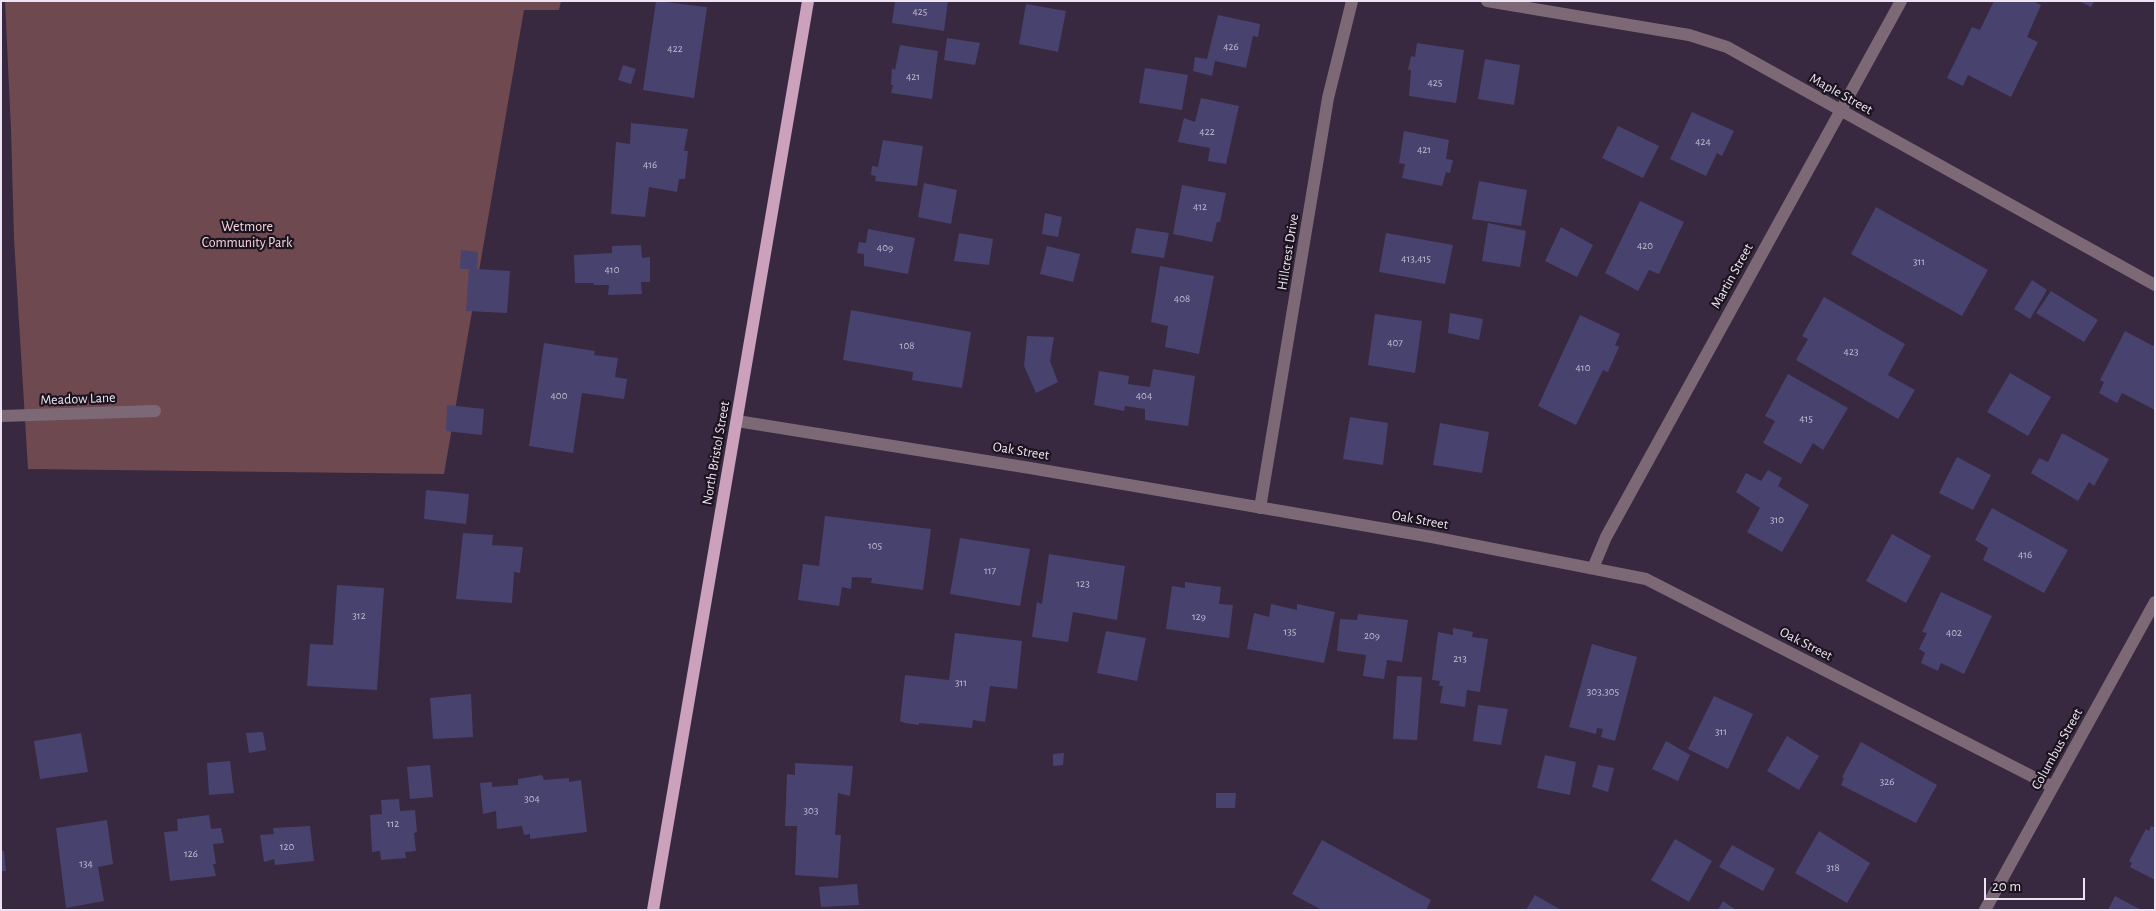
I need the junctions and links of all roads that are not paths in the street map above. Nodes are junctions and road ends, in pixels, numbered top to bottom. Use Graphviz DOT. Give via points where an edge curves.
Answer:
graph roads {
  1 [pos="808,1"];
  2 [pos="1352,1"];
  3 [pos="1488,1"];
  4 [pos="1900,1"];
  5 [pos="1840,111"];
  6 [pos="2155,285"];
  7 [pos="155,412"];
  8 [pos="1,416"];
  9 [pos="737,421"];
  10 [pos="1260,508"];
  11 [pos="1594,568"];
  12 [pos="2155,602"];
  13 [pos="2053,786"];
  14 [pos="653,910"];
  15 [pos="1985,910"];
  1 -- 9 [label="main road, North Bristol Street"];
  2 -- 10 [label="street, Hillcrest Drive" via="1328,98"];
  3 -- 5 [label="street, Maple Street" via="1689,35 1727,48"];
  4 -- 5 [label="street, Martin Street"];
  5 -- 6 [label="street, Maple Street"];
  5 -- 11 [label="street, Martin Street" via="1606,537"];
  7 -- 8 [label="street, Meadow Lane"];
  9 -- 10 [label="street, Oak Street"];
  9 -- 14 [label="main road, North Bristol Street"];
  10 -- 11 [label="street, Oak Street"];
  11 -- 13 [label="street, Oak Street" via="1646,579"];
  12 -- 13 [label="street, Columbus Street"];
  13 -- 15 [label="street, Columbus Street"];
}
